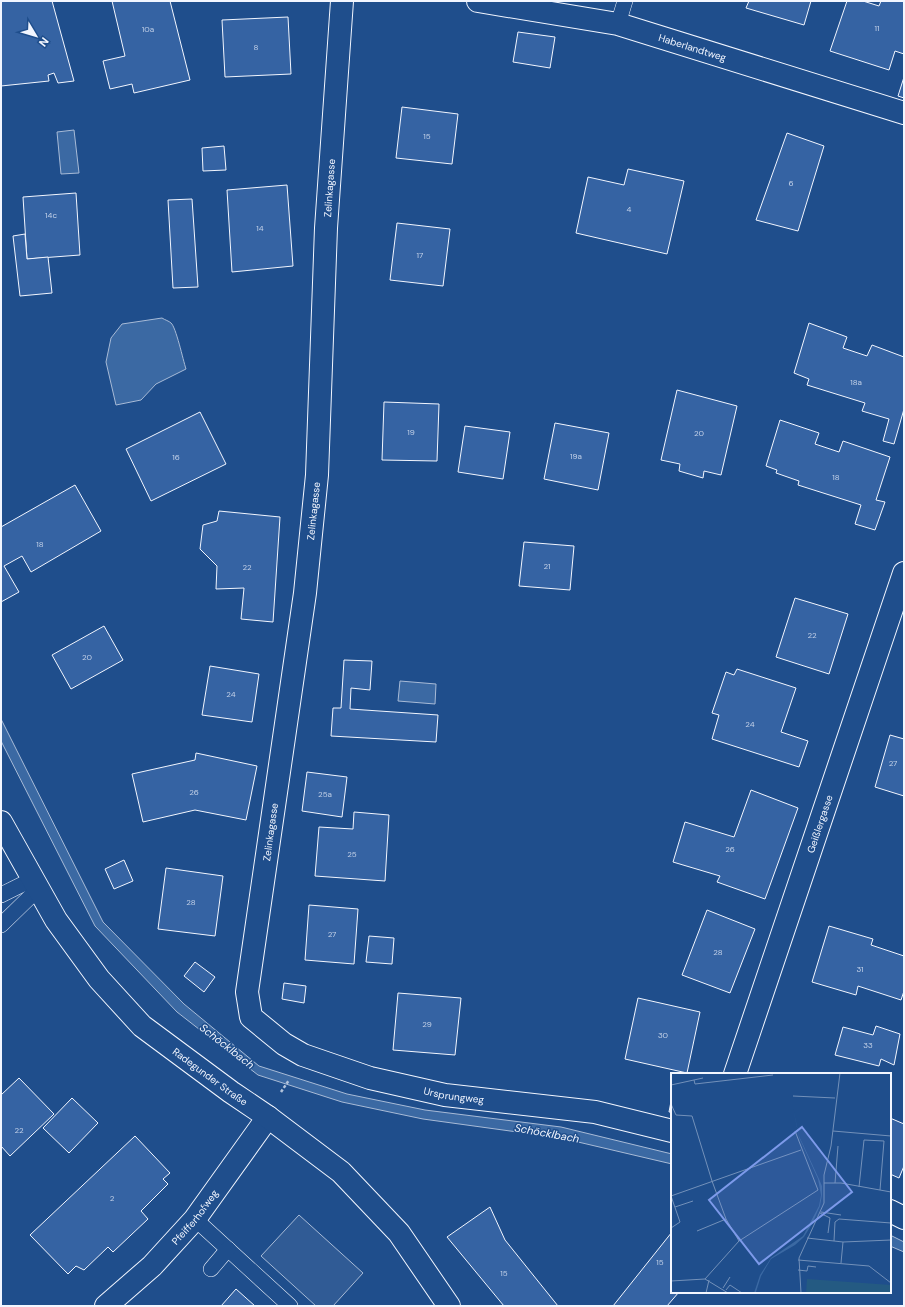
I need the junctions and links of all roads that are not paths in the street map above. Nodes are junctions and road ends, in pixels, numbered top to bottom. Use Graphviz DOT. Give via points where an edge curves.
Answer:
graph roads {
  1 [pos="342,1"];
  2 [pos="478,1"];
  3 [pos="625,1"];
  4 [pos="618,24"];
  5 [pos="904,113"];
  6 [pos="904,573"];
  7 [pos="1,822"];
  8 [pos="36,884"];
  9 [pos="1,895"];
  10 [pos="1,924"];
  11 [pos="251,1017"];
  12 [pos="735,1073"];
  13 [pos="268,1117"];
  14 [pos="671,1131"];
  15 [pos="891,1212"];
  16 [pos="904,1218"];
  17 [pos="195,1219"];
  18 [pos="228,1249"];
  19 [pos="211,1269"];
  20 [pos="106,1306"];
  21 [pos="290,1306"];
  22 [pos="449,1306"];
  1 -- 11 [label="street, Zelinkagasse" via="326,228 317,475 305,594 247,992"];
  2 -- 4 [label="street, Haberlandtweg"];
  3 -- 4 [label="lane"];
  4 -- 5 [label="street, Haberlandtweg"];
  6 -- 12 [label="street, Geißlergasse"];
  7 -- 8 [label="street, Radegunder Straße"];
  8 -- 9 [label="lane"];
  8 -- 10 [label="lane"];
  8 -- 13 [label="street, Radegunder Straße" via="56,920 99,979 142,1026"];
  11 -- 14 [label="street, Ursprungweg" via="302,1055 370,1078 445,1095 595,1112"];
  13 -- 17 [label="street, Pfeifferhofweg"];
  13 -- 22 [label="street, Radegunder Straße" via="341,1172 399,1233"];
  15 -- 16 [label="street"];
  17 -- 18 [label="lane"];
  17 -- 20 [label="street, Pfeifferhofweg" via="152,1266"];
  18 -- 19 [label="lane"];
  18 -- 21 [label="lane"];
}
